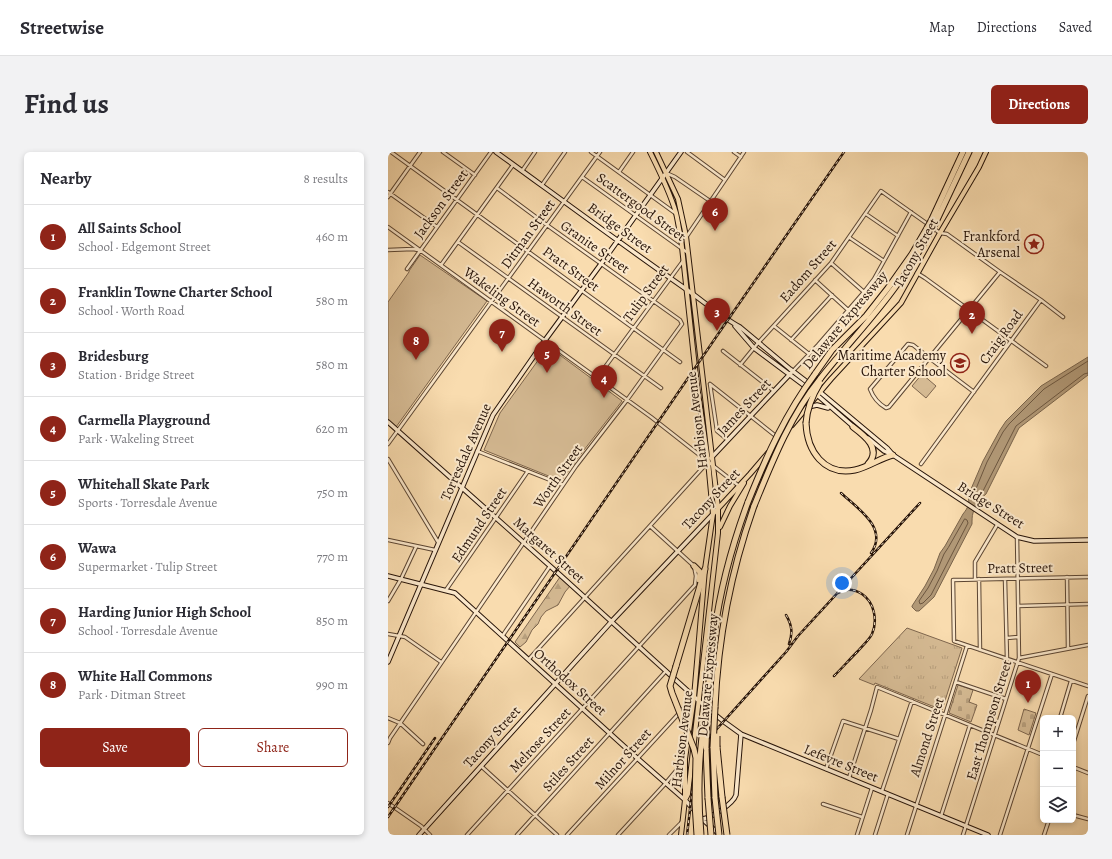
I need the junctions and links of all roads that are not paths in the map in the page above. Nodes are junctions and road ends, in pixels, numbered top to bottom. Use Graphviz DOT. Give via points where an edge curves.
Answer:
graph roads {
  1 [pos="391,152"];
  2 [pos="420,152"];
  3 [pos="443,152"];
  4 [pos="491,152"];
  5 [pos="496,152"];
  6 [pos="536,152"];
  7 [pos="566,152"];
  8 [pos="591,152"];
  9 [pos="600,152"];
  10 [pos="633,152"];
  11 [pos="650,152"];
  12 [pos="656,152"];
  13 [pos="681,152"];
  14 [pos="687,152"];
  15 [pos="734,152"];
  16 [pos="744,152"];
  17 [pos="963,152"];
  18 [pos="969,152"];
  19 [pos="986,152"];
  20 [pos="596,156"];
  21 [pos="741,157"];
  22 [pos="513,165"];
  23 [pos="410,166"];
  24 [pos="522,171"];
  25 [pos="618,172"];
  26 [pos="666,172"];
  27 [pos="475,175"];
  28 [pos="582,177"];
  29 [pos="663,177"];
  30 [pos="725,180"];
  31 [pos="542,185"];
  32 [pos="497,188"];
  33 [pos="389,193"];
  34 [pos="650,195"];
  35 [pos="388,197"];
  36 [pos="457,200"];
  37 [pos="564,201"];
  38 [pos="710,201"];
  39 [pos="911,212"];
  40 [pos="676,214"];
  41 [pos="866,214"];
  42 [pos="477,215"];
  43 [pos="636,216"];
  44 [pos="933,223"];
  45 [pos="547,225"];
  46 [pos="388,227"];
  47 [pos="437,227"];
  48 [pos="929,229"];
  49 [pos="940,233"];
  50 [pos="686,236"];
  51 [pos="898,236"];
  52 [pos="681,238"];
  53 [pos="850,238"];
  54 [pos="618,241"];
  55 [pos="458,242"];
  56 [pos="388,250"];
  57 [pos="420,250"];
  58 [pos="683,250"];
  59 [pos="528,251"];
  60 [pos="688,253"];
  61 [pos="684,259"];
  62 [pos="884,261"];
  63 [pos="831,263"];
  64 [pos="602,264"];
  65 [pos="441,265"];
  66 [pos="407,268"];
  67 [pos="1000,272"];
  68 [pos="917,273"];
  69 [pos="509,278"];
  70 [pos="670,278"];
  71 [pos="815,280"];
  72 [pos="687,289"];
  73 [pos="582,290"];
  74 [pos="864,292"];
  75 [pos="693,293"];
  76 [pos="832,295"];
  77 [pos="1041,300"];
  78 [pos="654,301"];
  79 [pos="491,302"];
  80 [pos="848,310"];
  81 [pos="969,310"];
  82 [pos="562,317"];
  83 [pos="1063,317"];
  84 [pos="682,322"];
  85 [pos="732,323"];
  86 [pos="774,326"];
  87 [pos="634,328"];
  88 [pos="545,340"];
  89 [pos="791,340"];
  90 [pos="1011,341"];
  91 [pos="758,343"];
  92 [pos="754,348"];
  93 [pos="664,349"];
  94 [pos="723,351"];
  95 [pos="809,354"];
  96 [pos="614,355"];
  97 [pos="929,358"];
  98 [pos="680,362"];
  99 [pos="740,365"];
  100 [pos="1046,366"];
  101 [pos="793,371"];
  102 [pos="789,375"];
  103 [pos="644,377"];
  104 [pos="597,378"];
  105 [pos="822,379"];
  106 [pos="661,388"];
  107 [pos="774,391"];
  108 [pos="820,392"];
  109 [pos="974,392"];
  110 [pos="817,396"];
  111 [pos="627,400"];
  112 [pos="806,408"];
  113 [pos="835,412"];
  114 [pos="751,416"];
  115 [pos="388,422"];
  116 [pos="854,427"];
  117 [pos="398,430"];
  118 [pos="780,439"];
  119 [pos="728,440"];
  120 [pos="388,444"];
  121 [pos="477,451"];
  122 [pos="893,455"];
  123 [pos="712,456"];
  124 [pos="388,459"];
  125 [pos="708,461"];
  126 [pos="921,464"];
  127 [pos="713,466"];
  128 [pos="866,466"];
  129 [pos="528,471"];
  130 [pos="750,474"];
  131 [pos="563,485"];
  132 [pos="739,486"];
  133 [pos="462,488"];
  134 [pos="718,508"];
  135 [pos="713,514"];
  136 [pos="496,518"];
  137 [pos="997,524"];
  138 [pos="650,526"];
  139 [pos="718,533"];
  140 [pos="1017,537"];
  141 [pos="388,540"];
  142 [pos="1088,540"];
  143 [pos="438,542"];
  144 [pos="524,542"];
  145 [pos="416,547"];
  146 [pos="435,550"];
  147 [pos="677,551"];
  148 [pos="550,566"];
  149 [pos="694,566"];
  150 [pos="706,569"];
  151 [pos="388,576"];
  152 [pos="1067,577"];
  153 [pos="1088,577"];
  154 [pos="1018,578"];
  155 [pos="401,579"];
  156 [pos="975,579"];
  157 [pos="979,579"];
  158 [pos="1005,579"];
  159 [pos="420,584"];
  160 [pos="446,590"];
  161 [pos="586,597"];
  162 [pos="696,598"];
  163 [pos="388,601"];
  164 [pos="1067,604"];
  165 [pos="1088,604"];
  166 [pos="1018,606"];
  167 [pos="476,611"];
  168 [pos="612,621"];
  169 [pos="388,634"];
  170 [pos="503,635"];
  171 [pos="399,637"];
  172 [pos="1018,637"];
  173 [pos="1007,638"];
  174 [pos="1088,645"];
  175 [pos="639,646"];
  176 [pos="967,646"];
  177 [pos="1068,648"];
  178 [pos="980,650"];
  179 [pos="1019,658"];
  180 [pos="529,659"];
  181 [pos="1007,659"];
  182 [pos="388,662"];
  183 [pos="442,662"];
  184 [pos="1017,663"];
  185 [pos="666,671"];
  186 [pos="1052,674"];
  187 [pos="1071,681"];
  188 [pos="956,682"];
  189 [pos="556,684"];
  190 [pos="1088,686"];
  191 [pos="1088,696"];
  192 [pos="694,697"];
  193 [pos="1006,699"];
  194 [pos="698,700"];
  195 [pos="912,701"];
  196 [pos="707,702"];
  197 [pos="583,709"];
  198 [pos="945,715"];
  199 [pos="1061,715"];
  200 [pos="388,718"];
  201 [pos="400,723"];
  202 [pos="970,725"];
  203 [pos="865,728"];
  204 [pos="610,733"];
  205 [pos="741,734"];
  206 [pos="1076,734"];
  207 [pos="994,735"];
  208 [pos="899,739"];
  209 [pos="388,743"];
  210 [pos="423,744"];
  211 [pos="715,747"];
  212 [pos="1028,749"];
  213 [pos="1040,754"];
  214 [pos="637,758"];
  215 [pos="685,759"];
  216 [pos="481,766"];
  217 [pos="1076,768"];
  218 [pos="826,769"];
  219 [pos="1088,773"];
  220 [pos="849,778"];
  221 [pos="665,784"];
  222 [pos="872,788"];
  223 [pos="508,790"];
  224 [pos="882,791"];
  225 [pos="888,794"];
  226 [pos="685,800"];
  227 [pos="388,803"];
  228 [pos="823,804"];
  229 [pos="916,805"];
  230 [pos="535,815"];
  231 [pos="941,816"];
  232 [pos="1076,816"];
  233 [pos="862,818"];
  234 [pos="702,819"];
  235 [pos="683,820"];
  236 [pos="1088,820"];
  237 [pos="1048,823"];
  238 [pos="966,826"];
  239 [pos="423,829"];
  240 [pos="418,835"];
  241 [pos="430,835"];
  242 [pos="467,835"];
  243 [pos="517,835"];
  244 [pos="557,835"];
  245 [pos="567,835"];
  246 [pos="618,835"];
  247 [pos="669,835"];
  248 [pos="681,835"];
  249 [pos="697,835"];
  250 [pos="701,835"];
  251 [pos="711,835"];
  252 [pos="719,835"];
  253 [pos="727,835"];
  254 [pos="857,835"];
  255 [pos="876,835"];
  256 [pos="906,835"];
  257 [pos="963,835"];
  258 [pos="988,835"];
  259 [pos="1000,835"];
  260 [pos="1044,835"];
  1 -- 23 [label="street, Pratt Street"];
  2 -- 23 [label="street"];
  3 -- 27 [label="street"];
  4 -- 27 [label="street, Jackson Street"];
  5 -- 22 [label="main road, Bridge Street"];
  6 -- 24 [label="street"];
  7 -- 31 [label="street"];
  8 -- 20 [label="street"];
  9 -- 20 [label="street, Ditman Street"];
  10 -- 25 [label="street"];
  11 -- 29 [label="main road, Harbison Avenue"];
  12 -- 26 [label="main road, Harbison Avenue"];
  13 -- 26 [label="main road, Torresdale Avenue"];
  14 -- 30 [label="street"];
  15 -- 21 [label="street"];
  16 -- 21 [label="street"];
  17 -- 44 [label="highway, Delaware Expressway"];
  18 -- 44 [label="highway, Delaware Expressway"];
  19 -- 49 [label="main road, Tacony Street"];
  20 -- 25 [label="street"];
  20 -- 28 [label="street, Ditman Street"];
  21 -- 30 [label="street"];
  22 -- 24 [label="main road, Bridge Street"];
  22 -- 32 [label="street"];
  23 -- 33 [label="street"];
  23 -- 36 [label="street, Pratt Street"];
  24 -- 31 [label="main road, Bridge Street"];
  25 -- 34 [label="street"];
  26 -- 29 [label="main road, Torresdale Avenue"];
  26 -- 38 [label="street"];
  26 -- 50 [label="main road, Harbison Avenue" via="678,199"];
  27 -- 36 [label="street, Jackson Street"];
  28 -- 37 [label="street, Ditman Street"];
  28 -- 43 [label="street, Scattergood Street"];
  29 -- 34 [label="main road, Torresdale Avenue"];
  29 -- 40 [label="main road, Harbison Avenue"];
  30 -- 38 [label="street"];
  31 -- 37 [label="main road, Bridge Street"];
  32 -- 42 [label="street"];
  32 -- 45 [label="street, Granite Street"];
  33 -- 35 [label="street"];
  33 -- 47 [label="street"];
  34 -- 40 [label="street"];
  34 -- 43 [label="main road, Torresdale Avenue"];
  36 -- 42 [label="street, Pratt Street"];
  36 -- 47 [label="street, Jackson Street"];
  37 -- 45 [label="street, Ditman Street"];
  37 -- 54 [label="main road, Bridge Street"];
  38 -- 50 [label="street"];
  39 -- 41 [label="street, Eadom Street" via="881,191"];
  39 -- 49 [label="street"];
  39 -- 51 [label="street, James Street"];
  40 -- 52 [label="main road, Harbison Avenue"];
  41 -- 51 [label="street"];
  41 -- 53 [label="street, Eadom Street"];
  42 -- 55 [label="street"];
  42 -- 59 [label="street, Pratt Street"];
  43 -- 54 [label="main road, Torresdale Avenue"];
  43 -- 58 [label="street, Scattergood Street"];
  44 -- 48 [label="highway, Delaware Expressway, bridge"];
  45 -- 59 [label="street, Ditman Street"];
  45 -- 64 [label="street, Granite Street"];
  46 -- 57 [label="street, Wakeling Street"];
  47 -- 57 [label="street, Jackson Street"];
  48 -- 105 [label="highway, Delaware Expressway" via="915,258 897,285"];
  48 -- 196 [label="highway, Delaware Expressway, bridge" via="866,316 832,350 788,415 766,459 736,537 722,588"];
  49 -- 67 [label="street" via="947,234"];
  49 -- 68 [label="main road, Tacony Street"];
  50 -- 52 [label="street"];
  50 -- 60 [label="main road, Harbison Avenue"];
  51 -- 62 [label="street, James Street"];
  52 -- 58 [label="main road, Harbison Avenue"];
  53 -- 62 [label="street"];
  53 -- 63 [label="street, Eadom Street"];
  54 -- 64 [label="main road, Torresdale Avenue"];
  54 -- 70 [label="main road, Bridge Street"];
  55 -- 65 [label="street"];
  55 -- 69 [label="street, Haworth Street"];
  56 -- 57 [label="street"];
  57 -- 65 [label="street, Wakeling Street"];
  57 -- 66 [label="street, Jackson Street"];
  58 -- 60 [label="street, Scattergood Street"];
  58 -- 61 [label="main road, Harbison Avenue"];
  59 -- 69 [label="street, Ditman Street"];
  59 -- 73 [label="street, Pratt Street"];
  60 -- 75 [label="main road, Harbison Avenue"];
  61 -- 70 [label="street, Tulip Street"];
  61 -- 72 [label="main road, Harbison Avenue"];
  62 -- 74 [label="street, James Street"];
  63 -- 71 [label="street, Eadom Street"];
  63 -- 74 [label="street"];
  64 -- 73 [label="main road, Torresdale Avenue"];
  64 -- 78 [label="street, Granite Street"];
  65 -- 79 [label="street, Wakeling Street"];
  67 -- 77 [label="street"];
  67 -- 81 [label="street"];
  68 -- 81 [label="street"];
  68 -- 108 [label="main road, Tacony Street" via="901,303"];
  69 -- 79 [label="street, Ditman Street"];
  69 -- 82 [label="street, Haworth Street"];
  70 -- 72 [label="main road, Bridge Street"];
  70 -- 78 [label="street, Tulip Street"];
  71 -- 76 [label="street"];
  71 -- 86 [label="street, Eadom Street"];
  72 -- 75 [label="main road, Bridge Street"];
  72 -- 125 [label="main road, Harbison Avenue"];
  73 -- 82 [label="main road, Torresdale Avenue"];
  73 -- 87 [label="street, Pratt Street"];
  74 -- 80 [label="street, James Street"];
  75 -- 85 [label="main road, Bridge Street"];
  75 -- 123 [label="main road, Harbison Avenue"];
  76 -- 80 [label="street"];
  76 -- 89 [label="street"];
  77 -- 83 [label="street"];
  77 -- 90 [label="street, Craig Road"];
  78 -- 84 [label="street, Granite Street"];
  78 -- 87 [label="street, Tulip Street"];
  79 -- 88 [label="street, Wakeling Street"];
  79 -- 117 [label="street, Ditman Street"];
  80 -- 95 [label="street, James Street"];
  81 -- 90 [label="street"];
  81 -- 97 [label="street"];
  82 -- 88 [label="main road, Torresdale Avenue"];
  82 -- 96 [label="street, Haworth Street"];
  84 -- 93 [label="street, Worth Street"];
  85 -- 91 [label="main road, Bridge Street"];
  85 -- 92 [label="main road, Bridge Street"];
  86 -- 89 [label="street"];
  86 -- 91 [label="street, Eadom Street"];
  87 -- 93 [label="street, Pratt Street"];
  87 -- 96 [label="street, Tulip Street"];
  88 -- 104 [label="street, Wakeling Street"];
  88 -- 121 [label="main road, Torresdale Avenue" via="497,409"];
  89 -- 95 [label="street"];
  90 -- 100 [label="street"];
  90 -- 109 [label="street, Craig Road"];
  91 -- 92 [label="street, Eadom Street"];
  91 -- 101 [label="main road, Bridge Street"];
  92 -- 99 [label="street, Eadom Street"];
  92 -- 102 [label="main road, Bridge Street"];
  93 -- 98 [label="street, Pratt Street"];
  93 -- 103 [label="street, Worth Street"];
  94 -- 99 [label="street"];
  95 -- 101 [label="street, James Street"];
  96 -- 103 [label="street, Haworth Street"];
  96 -- 104 [label="street, Tulip Street"];
  97 -- 97 [label="street" via="908,344 870,389 875,398 882,406 889,407"];
  97 -- 109 [label="street"];
  99 -- 107 [label="street"];
  101 -- 102 [label="main road, James Street"];
  101 -- 108 [label="main road, Bridge Street"];
  102 -- 107 [label="main road, James Street"];
  102 -- 110 [label="main road, Bridge Street"];
  103 -- 106 [label="street, Haworth Street"];
  103 -- 111 [label="street, Worth Street"];
  104 -- 111 [label="street, Wakeling Street"];
  105 -- 128 [label="highway, bridge" via="810,402 806,423 811,446 817,458 834,468 847,471"];
  105 -- 211 [label="highway, Delaware Expressway, bridge" via="792,422 767,473 740,550 724,618 718,665"];
  107 -- 114 [label="main road, James Street"];
  108 -- 110 [label="main road, Tacony Street"];
  108 -- 122 [label="main road, Bridge Street"];
  109 -- 126 [label="street, Craig Road"];
  110 -- 112 [label="main road, Tacony Street"];
  110 -- 113 [label="main road, Bridge Street"];
  111 -- 125 [label="street, Wakeling Street"];
  111 -- 131 [label="street, Worth Street"];
  112 -- 113 [label="main road" via="819,405"];
  112 -- 118 [label="main road, Tacony Street"];
  113 -- 116 [label="main road, Bridge Street"];
  114 -- 118 [label="street"];
  114 -- 119 [label="main road, James Street"];
  114 -- 119 [label="street" via="710,384 717,432"];
  115 -- 117 [label="main road, Margaret Street"];
  116 -- 122 [label="main road, Bridge Street"];
  116 -- 128 [label="highway" via="872,445 872,459"];
  117 -- 120 [label="street, Ditman Street"];
  117 -- 133 [label="main road, Margaret Street"];
  118 -- 130 [label="main road, Tacony Street"];
  119 -- 123 [label="main road, James Street"];
  121 -- 129 [label="street"];
  121 -- 133 [label="main road, Torresdale Avenue"];
  122 -- 128 [label="highway"];
  122 -- 137 [label="main road, Bridge Street"];
  123 -- 125 [label="main road, James Street"];
  123 -- 127 [label="main road, Harbison Avenue"];
  124 -- 143 [label="street"];
  125 -- 127 [label="street, Wakeling Street"];
  125 -- 135 [label="main road, Harbison Avenue"];
  125 -- 138 [label="street, James Street"];
  127 -- 132 [label="street, Wakeling Street"];
  127 -- 134 [label="main road, Harbison Avenue"];
  129 -- 131 [label="street"];
  129 -- 136 [label="street, Edmund Street"];
  130 -- 132 [label="main road, Tacony Street"];
  130 -- 139 [label="main road" via="724,515"];
  131 -- 144 [label="street, Worth Street"];
  132 -- 134 [label="main road, Tacony Street"];
  133 -- 136 [label="main road, Margaret Street"];
  133 -- 143 [label="main road, Torresdale Avenue"];
  134 -- 135 [label="main road, Tacony Street"];
  134 -- 139 [label="main road, Harbison Avenue"];
  135 -- 147 [label="main road, Tacony Street"];
  135 -- 150 [label="main road, Harbison Avenue"];
  136 -- 144 [label="main road, Margaret Street"];
  136 -- 160 [label="street, Edmund Street"];
  137 -- 140 [label="main road, Bridge Street"];
  137 -- 156 [label="street" via="975,562"];
  138 -- 147 [label="street"];
  138 -- 161 [label="street, James Street"];
  139 -- 194 [label="main road, Harbison Avenue"];
  140 -- 142 [label="main road, Bridge Street" via="1034,541"];
  140 -- 154 [label="street, East Thompson Street"];
  141 -- 145 [label="street"];
  143 -- 146 [label="main road, Torresdale Avenue"];
  144 -- 148 [label="main road, Margaret Street"];
  144 -- 167 [label="street, Worth Street"];
  145 -- 146 [label="street"];
  145 -- 155 [label="street"];
  146 -- 159 [label="main road, Torresdale Avenue"];
  147 -- 149 [label="street"];
  147 -- 168 [label="main road, Tacony Street"];
  148 -- 161 [label="main road, Margaret Street"];
  148 -- 170 [label="street"];
  149 -- 162 [label="highway" via="699,570 700,576"];
  149 -- 175 [label="street, Melrose Street" via="695,585"];
  150 -- 162 [label="highway"];
  150 -- 192 [label="main road, Harbison Avenue"];
  151 -- 155 [label="main road, Orthodox Street"];
  152 -- 153 [label="street, Pratt Street"];
  152 -- 154 [label="street, Pratt Street"];
  152 -- 164 [label="street"];
  154 -- 158 [label="street, Pratt Street"];
  154 -- 166 [label="street, East Thompson Street"];
  155 -- 159 [label="main road, Orthodox Street"];
  155 -- 163 [label="street"];
  156 -- 157 [label="street, Pratt Street"];
  156 -- 176 [label="street, Pratt Street" via="953,580 954,642"];
  157 -- 158 [label="street, Pratt Street"];
  157 -- 178 [label="street"];
  158 -- 173 [label="street"];
  159 -- 160 [label="main road, Orthodox Street"];
  159 -- 171 [label="main road, Torresdale Avenue"];
  160 -- 167 [label="main road, Orthodox Street" via="455,593"];
  161 -- 168 [label="main road, Margaret Street"];
  161 -- 180 [label="street, James Street"];
  162 -- 249 [label="highway, bridge" via="670,686 696,758"];
  164 -- 165 [label="street"];
  164 -- 166 [label="street"];
  164 -- 177 [label="street"];
  166 -- 172 [label="street, East Thompson Street"];
  167 -- 170 [label="main road, Orthodox Street"];
  167 -- 183 [label="street, Worth Street"];
  168 -- 175 [label="main road, Margaret Street"];
  168 -- 189 [label="main road, Tacony Street"];
  169 -- 171 [label="street"];
  170 -- 180 [label="main road, Orthodox Street"];
  171 -- 182 [label="main road, Torresdale Avenue"];
  171 -- 183 [label="street" via="405,637"];
  172 -- 173 [label="street"];
  172 -- 179 [label="street, East Thompson Street"];
  173 -- 181 [label="street"];
  174 -- 177 [label="street"];
  175 -- 185 [label="main road, Margaret Street"];
  175 -- 197 [label="street, Melrose Street"];
  176 -- 178 [label="street"];
  176 -- 188 [label="street, Almond Street"];
  177 -- 179 [label="street"];
  178 -- 181 [label="street"];
  179 -- 184 [label="street, East Thompson Street"];
  180 -- 189 [label="main road, Orthodox Street"];
  181 -- 184 [label="street"];
  183 -- 201 [label="street, Worth Street"];
  184 -- 186 [label="street"];
  184 -- 193 [label="street, East Thompson Street"];
  185 -- 192 [label="main road, Margaret Street"];
  185 -- 204 [label="street, Stiles Street"];
  186 -- 187 [label="street"];
  186 -- 212 [label="street"];
  187 -- 190 [label="street"];
  187 -- 199 [label="street"];
  188 -- 193 [label="street"];
  188 -- 198 [label="street, Almond Street"];
  189 -- 197 [label="main road, Orthodox Street"];
  189 -- 216 [label="main road, Tacony Street"];
  191 -- 206 [label="street"];
  192 -- 194 [label="main road, Lefevre Street"];
  192 -- 214 [label="street, Milnor Street"];
  192 -- 215 [label="main road, Harbison Avenue"];
  193 -- 207 [label="street, East Thompson Street"];
  194 -- 205 [label="main road, Lefevre Street"];
  194 -- 226 [label="main road, Harbison Avenue" via="688,794"];
  195 -- 198 [label="street"];
  195 -- 203 [label="street" via="877,687"];
  195 -- 208 [label="street"];
  196 -- 250 [label="highway, bridge" via="699,768"];
  196 -- 251 [label="highway, Delaware Expressway, bridge" via="706,748"];
  197 -- 204 [label="main road, Orthodox Street"];
  197 -- 223 [label="street, Melrose Street"];
  198 -- 202 [label="street"];
  198 -- 229 [label="street, Almond Street"];
  200 -- 201 [label="street"];
  201 -- 209 [label="street, Worth Street"];
  201 -- 210 [label="street"];
  202 -- 207 [label="street"];
  202 -- 231 [label="street"];
  203 -- 208 [label="street"];
  203 -- 218 [label="street" via="842,721"];
  203 -- 220 [label="street"];
  204 -- 214 [label="main road, Orthodox Street"];
  204 -- 230 [label="street, Stiles Street"];
  205 -- 218 [label="main road, Lefevre Street"];
  205 -- 234 [label="main road" via="736,795 731,803"];
  207 -- 212 [label="street"];
  207 -- 238 [label="street, East Thompson Street"];
  208 -- 224 [label="street"];
  211 -- 252 [label="highway, Delaware Expressway, bridge" via="715,798"];
  211 -- 253 [label="highway, bridge"];
  212 -- 213 [label="street"];
  212 -- 259 [label="street"];
  214 -- 221 [label="main road, Orthodox Street"];
  214 -- 245 [label="street, Milnor Street"];
  215 -- 221 [label="street"];
  215 -- 226 [label="main road, Harbison Avenue"];
  216 -- 223 [label="street"];
  216 -- 239 [label="main road, Tacony Street"];
  217 -- 219 [label="street"];
  218 -- 220 [label="main road, Lefevre Street"];
  220 -- 222 [label="main road, Lefevre Street"];
  221 -- 226 [label="main road, Orthodox Street"];
  221 -- 246 [label="street"];
  222 -- 224 [label="main road, Lefevre Street"];
  222 -- 233 [label="street"];
  223 -- 230 [label="street"];
  223 -- 242 [label="street, Melrose Street"];
  224 -- 225 [label="main road, Lefevre Street"];
  225 -- 229 [label="main road, Lefevre Street"];
  225 -- 255 [label="street"];
  226 -- 234 [label="main road, Orthodox Street"];
  226 -- 235 [label="main road"];
  227 -- 239 [label="street"];
  228 -- 233 [label="street"];
  229 -- 231 [label="main road, Lefevre Street"];
  229 -- 256 [label="street, Almond Street"];
  230 -- 243 [label="street, Stiles Street"];
  230 -- 244 [label="street"];
  231 -- 238 [label="main road, Lefevre Street"];
  232 -- 236 [label="street"];
  233 -- 254 [label="street"];
  234 -- 252 [label="main road, Orthodox Street"];
  235 -- 247 [label="street"];
  235 -- 248 [label="main road"];
  237 -- 260 [label="street"];
  238 -- 257 [label="street, East Thompson Street"];
  238 -- 258 [label="main road, Lefevre Street"];
  239 -- 240 [label="main road, Tacony Street"];
  239 -- 241 [label="street"];
}
